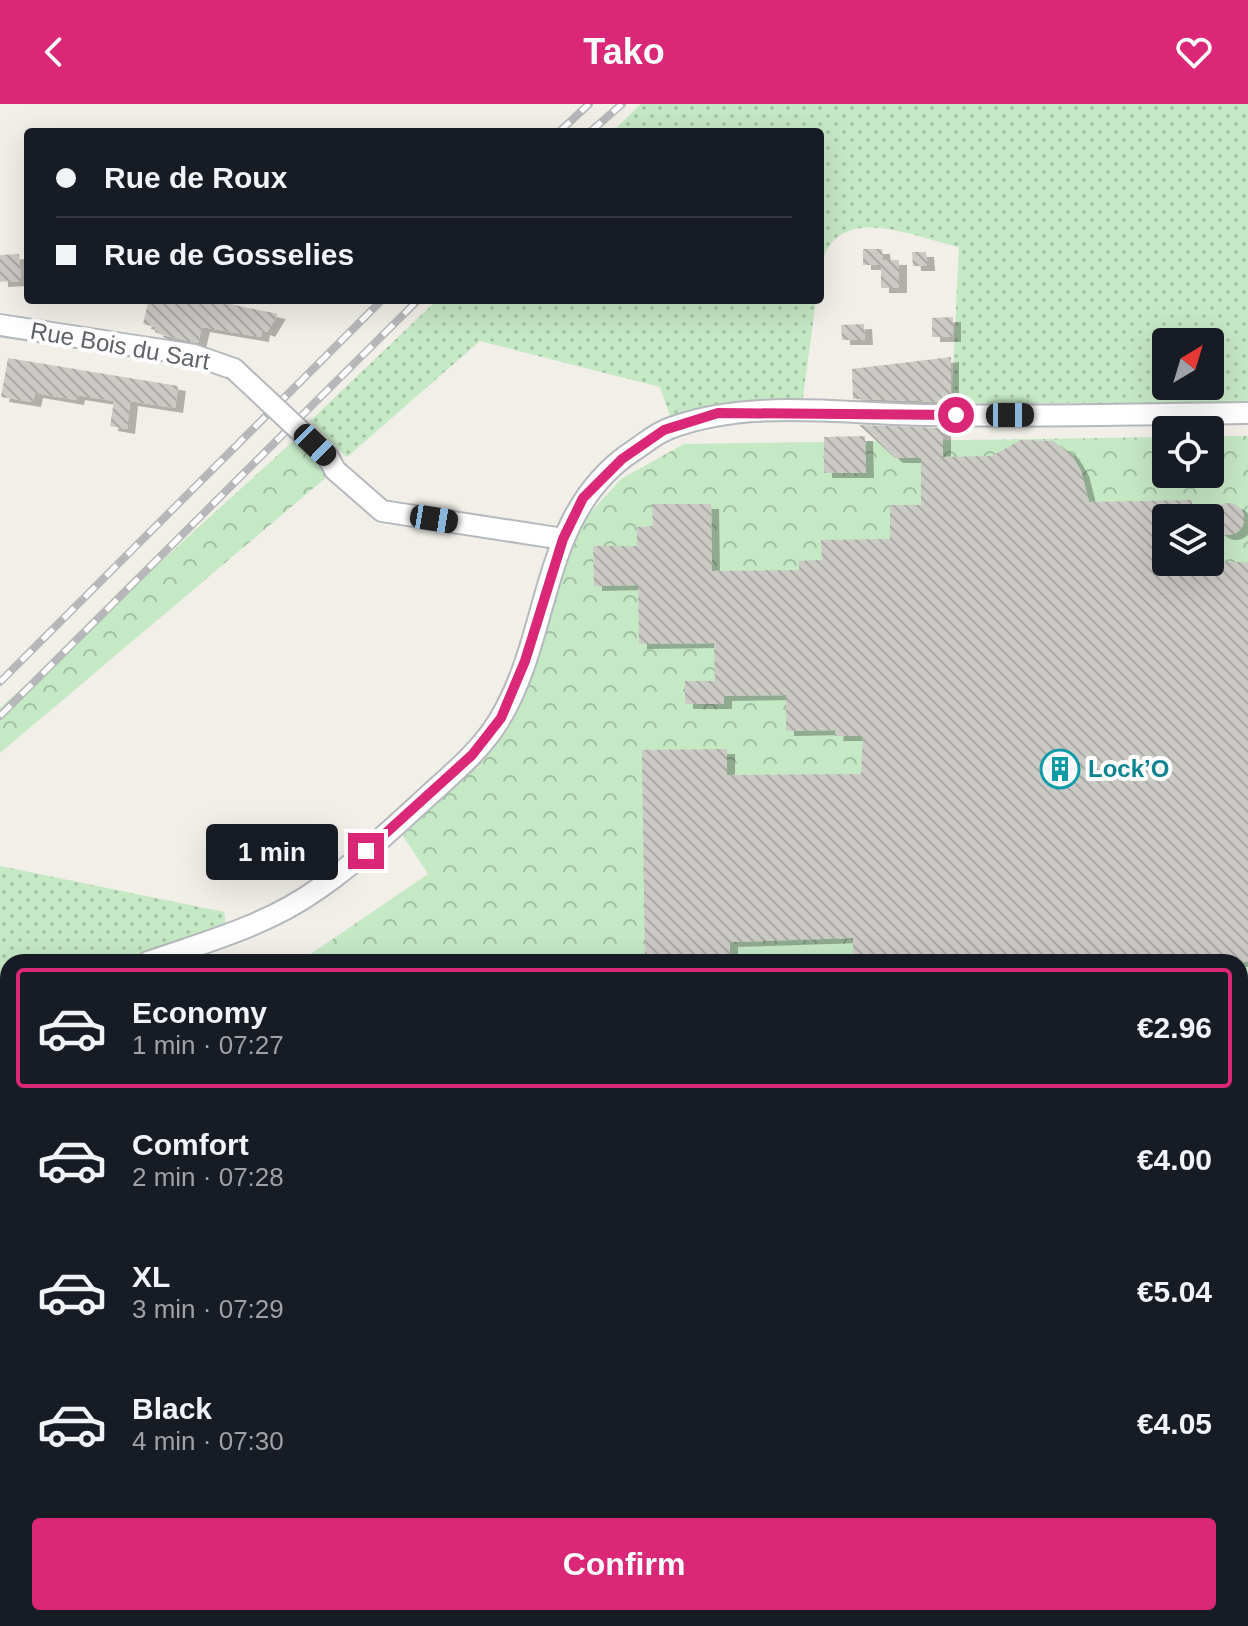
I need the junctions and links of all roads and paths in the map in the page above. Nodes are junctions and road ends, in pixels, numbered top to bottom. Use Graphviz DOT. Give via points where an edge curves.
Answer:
graph roads {
  1 [pos="0,325"];
  2 [pos="1248,413"];
  3 [pos="563,539"];
  4 [pos="171,954"];
  1 -- 3 [label="street, Rue Bois du Sart, bridge" via="194,355 234,369 382,511"];
  2 -- 3 [label="street" via="718,413 664,430 622,459 583,498"];
  3 -- 4 [label="street" via="525,661 501,718 472,755 317,890 250,926"];
}
